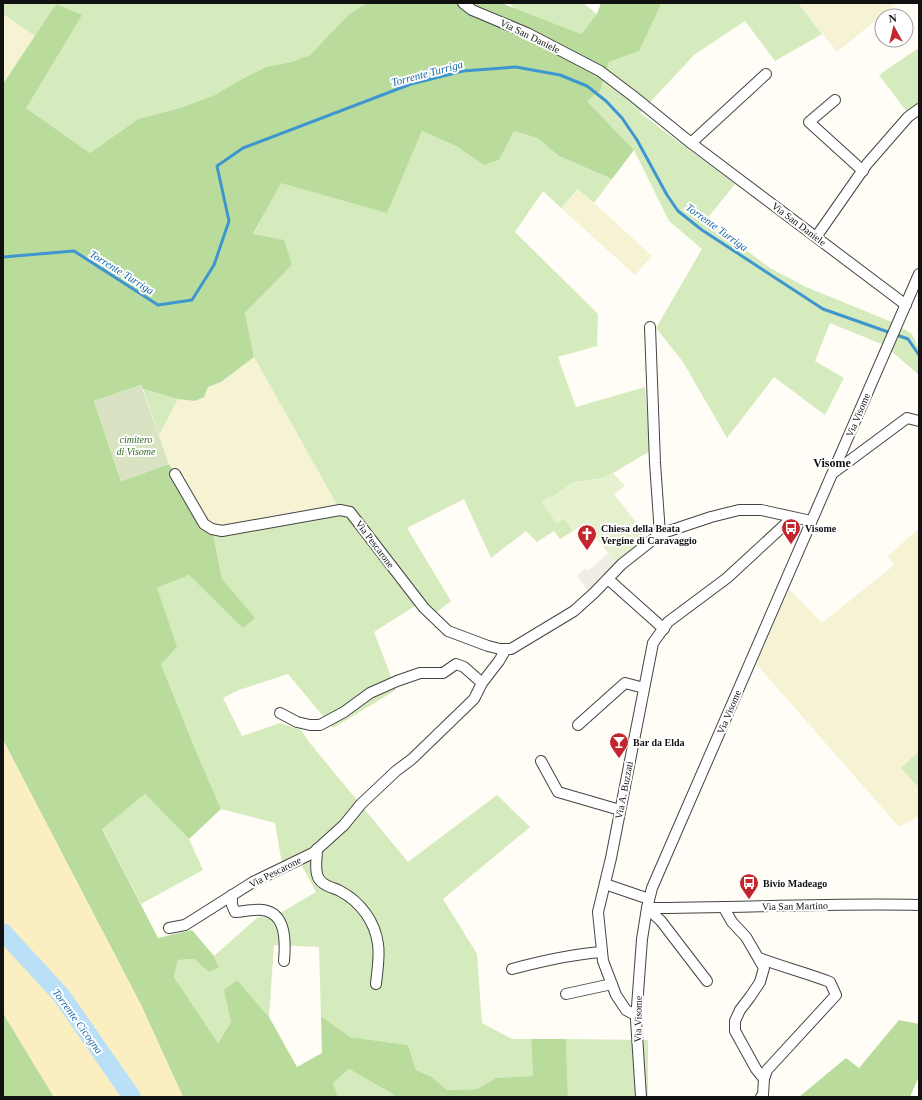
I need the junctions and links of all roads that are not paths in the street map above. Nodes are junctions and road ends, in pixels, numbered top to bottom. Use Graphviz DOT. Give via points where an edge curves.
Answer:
graph roads {
  1 [pos="463,3"];
  2 [pos="766,74"];
  3 [pos="835,100"];
  4 [pos="919,109"];
  5 [pos="691,143"];
  6 [pos="863,171"];
  7 [pos="816,237"];
  8 [pos="919,274"];
  9 [pos="906,305"];
  10 [pos="650,328"];
  11 [pos="919,421"];
  12 [pos="175,474"];
  13 [pos="832,474"];
  14 [pos="792,518"];
  15 [pos="811,522"];
  16 [pos="660,534"];
  17 [pos="605,582"];
  18 [pos="664,629"];
  19 [pos="506,649"];
  20 [pos="482,683"];
  21 [pos="644,688"];
  22 [pos="280,713"];
  23 [pos="578,725"];
  24 [pos="542,761"];
  25 [pos="620,810"];
  26 [pos="317,849"];
  27 [pos="604,884"];
  28 [pos="232,895"];
  29 [pos="648,903"];
  30 [pos="919,905"];
  31 [pos="724,908"];
  32 [pos="169,928"];
  33 [pos="602,952"];
  34 [pos="759,958"];
  35 [pos="284,960"];
  36 [pos="512,969"];
  37 [pos="707,981"];
  38 [pos="376,984"];
  39 [pos="612,984"];
  40 [pos="566,994"];
  41 [pos="637,1016"];
  42 [pos="764,1079"];
  43 [pos="641,1097"];
  44 [pos="761,1097"];
  1 -- 5 [label="street, Via San Daniele" via="472,10 527,33 600,71"];
  2 -- 5 [label="street"];
  3 -- 6 [label="street" via="809,122"];
  4 -- 6 [label="street" via="908,118"];
  5 -- 7 [label="street, Via San Daniele"];
  6 -- 7 [label="street"];
  7 -- 9 [label="street, Via San Daniele"];
  8 -- 9 [label="street"];
  9 -- 13 [label="street, Via Visome"];
  10 -- 16 [label="street"];
  11 -- 13 [label="street" via="907,418"];
  12 -- 19 [label="street, Via Pescarone" via="204,524 212,529 222,531 340,510 350,512 424,608 448,631 488,646"];
  13 -- 15 [label="street, Via Visome"];
  14 -- 15 [label="street"];
  14 -- 16 [label="street" via="761,510 739,510"];
  14 -- 18 [label="street, Via A. Buzzati" via="728,578 668,622"];
  15 -- 29 [label="street, Via Visome" via="652,888"];
  16 -- 17 [label="street" via="622,564"];
  17 -- 18 [label="street"];
  17 -- 19 [label="street" via="568,615 511,649"];
  18 -- 21 [label="street, Via A. Buzzati" via="653,643"];
  19 -- 20 [label="street, Via Pescarone"];
  20 -- 22 [label="street" via="464,667 456,664 443,673 420,674 370,693 320,725 297,722"];
  20 -- 26 [label="street, Via Pescarone" via="474,699 361,804 344,825"];
  21 -- 23 [label="street" via="625,683"];
  21 -- 25 [label="street, Via A. Buzzati"];
  24 -- 25 [label="street" via="558,792"];
  25 -- 27 [label="street, Via A. Buzzati"];
  26 -- 28 [label="street, Via Pescarone"];
  26 -- 38 [label="street, Via Pescarone" via="316,875 325,885 341,891 356,902 373,926 378,945"];
  27 -- 29 [label="street"];
  27 -- 33 [label="street, Via A. Buzzati" via="598,912"];
  28 -- 32 [label="street, Via Pescarone" via="185,925"];
  28 -- 35 [label="street" via="235,912 265,910 276,915 284,929"];
  29 -- 31 [label="street, Via San Martino"];
  29 -- 37 [label="street"];
  29 -- 41 [label="street, Via Visome" via="642,939"];
  30 -- 31 [label="street, Via San Martino"];
  31 -- 34 [label="street"];
  33 -- 36 [label="street" via="572,955"];
  33 -- 39 [label="street, Via A. Buzzati"];
  34 -- 42 [label="street" via="764,968 760,982 740,1010 735,1021 735,1031"];
  34 -- 42 [label="street" via="830,982 836,995 767,1070"];
  39 -- 40 [label="street"];
  39 -- 41 [label="street, Via A. Buzzati" via="626,1010"];
  41 -- 43 [label="street, Via Visome"];
  42 -- 44 [label="street"];
}
